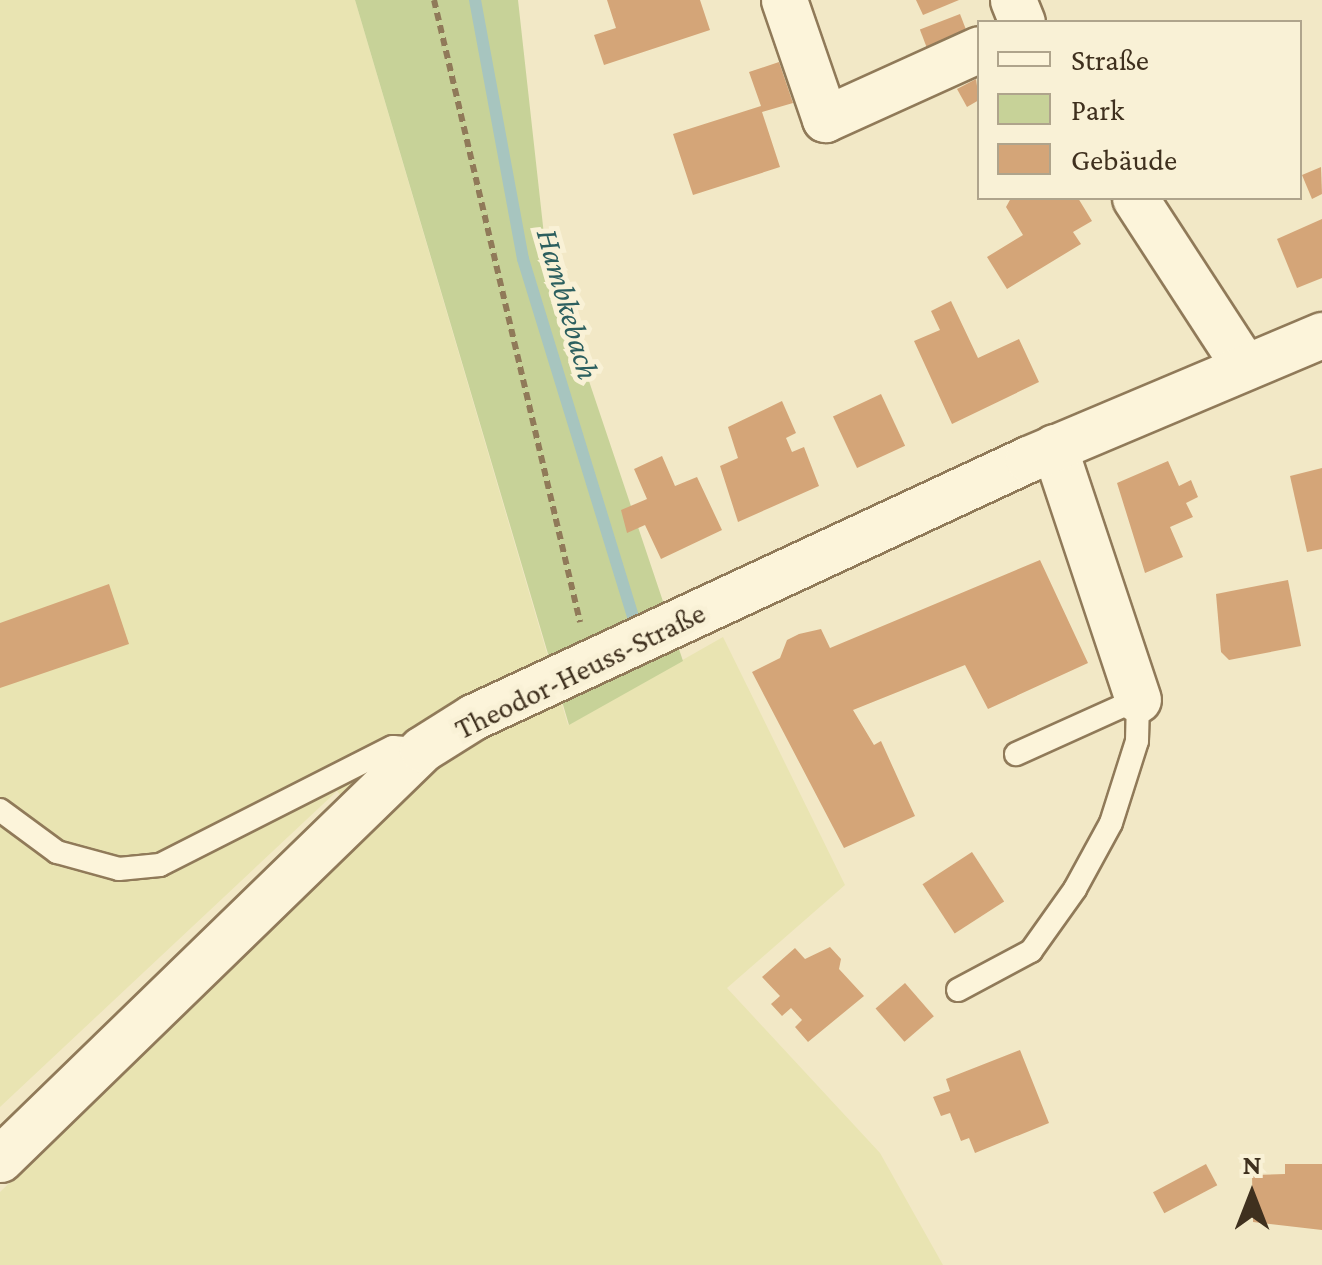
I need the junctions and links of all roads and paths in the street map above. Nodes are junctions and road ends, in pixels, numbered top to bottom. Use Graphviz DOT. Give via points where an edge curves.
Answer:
graph roads {
  1 [pos="434,0"];
  2 [pos="784,0"];
  3 [pos="977,51"];
  4 [pos="1136,200"];
  5 [pos="1322,335"];
  6 [pos="1244,366"];
  7 [pos="1054,448"];
  8 [pos="585,640"];
  9 [pos="1138,699"];
  10 [pos="422,750"];
  11 [pos="1016,754"];
  12 [pos="0,810"];
  13 [pos="958,990"];
  14 [pos="0,1159"];
  1 -- 8 [label="path"];
  2 -- 3 [label="street" via="829,129"];
  4 -- 6 [label="street"];
  5 -- 6 [label="street, Theodor-Heuss-Straße"];
  6 -- 7 [label="street, Theodor-Heuss-Straße"];
  7 -- 9 [label="street"];
  7 -- 10 [label="street, Theodor-Heuss-Straße" via="473,718"];
  9 -- 11 [label="lane"];
  9 -- 13 [label="lane" via="1137,741 1111,823 1075,889 1031,951"];
  10 -- 12 [label="lane" via="393,747 160,865 119,869 57,852"];
  10 -- 14 [label="street, Theodor-Heuss-Straße"];
}
